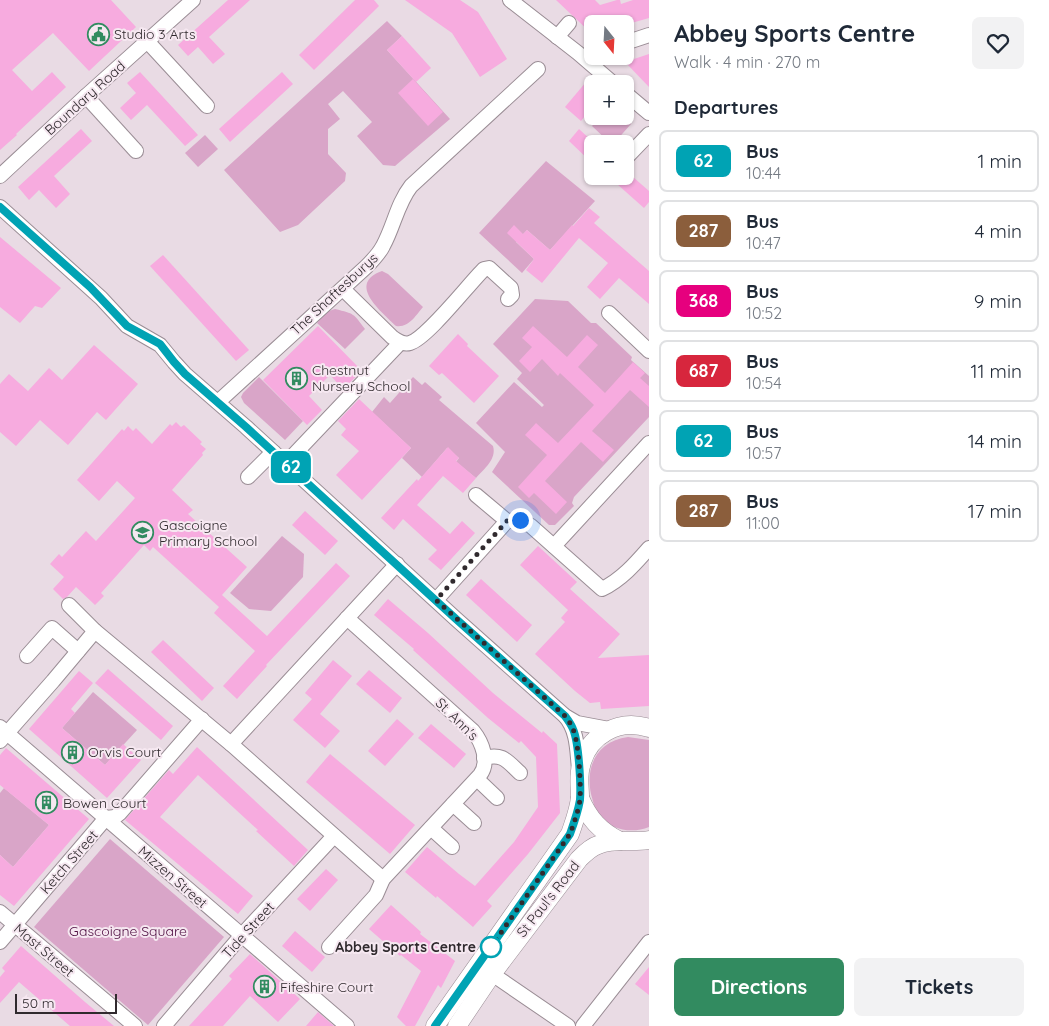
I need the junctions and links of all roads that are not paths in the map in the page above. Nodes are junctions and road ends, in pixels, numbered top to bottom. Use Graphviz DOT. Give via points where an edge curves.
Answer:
graph roads {
  1 [pos="192,0"];
  2 [pos="510,0"];
  3 [pos="527,5"];
  4 [pos="569,23"];
  5 [pos="649,35"];
  6 [pos="558,36"];
  7 [pos="634,40"];
  8 [pos="147,41"];
  9 [pos="584,54"];
  10 [pos="598,65"];
  11 [pos="538,69"];
  12 [pos="607,75"];
  13 [pos="86,96"];
  14 [pos="634,100"];
  15 [pos="206,106"];
  16 [pos="649,113"];
  17 [pos="649,134"];
  18 [pos="634,150"];
  19 [pos="136,151"];
  20 [pos="0,176"];
  21 [pos="0,206"];
  22 [pos="343,289"];
  23 [pos="508,299"];
  24 [pos="609,314"];
  25 [pos="400,343"];
  26 [pos="649,352"];
  27 [pos="218,402"];
  28 [pos="649,443"];
  29 [pos="273,452"];
  30 [pos="286,463"];
  31 [pos="248,477"];
  32 [pos="476,495"];
  33 [pos="507,521"];
  34 [pos="554,546"];
  35 [pos="649,548"];
  36 [pos="397,564"];
  37 [pos="436,600"];
  38 [pos="68,605"];
  39 [pos="347,618"];
  40 [pos="95,631"];
  41 [pos="78,652"];
  42 [pos="27,656"];
  43 [pos="565,716"];
  44 [pos="202,719"];
  45 [pos="648,726"];
  46 [pos="609,729"];
  47 [pos="2,734"];
  48 [pos="231,744"];
  49 [pos="484,755"];
  50 [pos="520,773"];
  51 [pos="580,774"];
  52 [pos="477,779"];
  53 [pos="498,798"];
  54 [pos="580,798"];
  55 [pos="453,804"];
  56 [pos="106,818"];
  57 [pos="474,823"];
  58 [pos="431,828"];
  59 [pos="334,836"];
  60 [pos="649,840"];
  61 [pos="620,841"];
  62 [pos="452,847"];
  63 [pos="383,879"];
  64 [pos="0,912"];
  65 [pos="15,925"];
  66 [pos="241,936"];
  67 [pos="0,942"];
  68 [pos="649,942"];
  69 [pos="329,947"];
  70 [pos="492,974"];
  71 [pos="469,977"];
  72 [pos="135,1026"];
  73 [pos="164,1026"];
  74 [pos="347,1026"];
  75 [pos="436,1026"];
  76 [pos="457,1026"];
  77 [pos="568,1026"];
  78 [pos="584,1026"];
  1 -- 8 [label="street, Boundary Road"];
  2 -- 3 [label="street"];
  3 -- 6 [label="street"];
  4 -- 6 [label="street"];
  5 -- 7 [label="street"];
  6 -- 9 [label="street"];
  8 -- 13 [label="street, Boundary Road"];
  8 -- 15 [label="street"];
  10 -- 12 [label="street"];
  11 -- 22 [label="street, The Shaftesburys" via="411,186 399,204 378,255"];
  13 -- 19 [label="street"];
  13 -- 20 [label="street, Boundary Road"];
  14 -- 16 [label="street"];
  17 -- 18 [label="street"];
  21 -- 27 [label="street" via="90,287 127,326 160,344 174,362"];
  22 -- 25 [label="street"];
  22 -- 27 [label="street, The Shaftesburys"];
  23 -- 25 [label="street" via="512,295 511,288 489,268 484,269 429,330 409,344"];
  24 -- 26 [label="street"];
  25 -- 30 [label="street"];
  27 -- 29 [label="street"];
  28 -- 34 [label="street"];
  29 -- 30 [label="street"];
  29 -- 31 [label="street"];
  30 -- 36 [label="street"];
  32 -- 33 [label="street"];
  33 -- 34 [label="street" via="520,520"];
  33 -- 37 [label="street"];
  34 -- 35 [label="street" via="602,589 628,572"];
  36 -- 37 [label="street"];
  36 -- 39 [label="street"];
  37 -- 43 [label="street"];
  38 -- 40 [label="street"];
  39 -- 48 [label="street"];
  39 -- 49 [label="street, St. Ann's" via="473,731"];
  40 -- 41 [label="street"];
  40 -- 44 [label="street"];
  41 -- 42 [label="street" via="52,628"];
  41 -- 47 [label="street"];
  43 -- 46 [label="street" via="577,723"];
  43 -- 51 [label="street" via="575,735"];
  44 -- 48 [label="street"];
  44 -- 56 [label="street, Ketch Street" via="120,813"];
  45 -- 46 [label="main road, St Paul's Road" via="621,725"];
  46 -- 51 [label="main road, St Paul's Road" via="588,748"];
  47 -- 56 [label="street, Mizzen Street"];
  48 -- 59 [label="street"];
  49 -- 50 [label="street" via="504,758"];
  49 -- 52 [label="street, St. Ann's" via="483,771"];
  51 -- 54 [label="main road, St Paul's Road"];
  52 -- 53 [label="street"];
  52 -- 55 [label="street, St. Ann's"];
  54 -- 61 [label="main road, St Paul's Road" via="599,828"];
  54 -- 71 [label="main road, St Paul's Road" via="570,834"];
  55 -- 57 [label="street"];
  55 -- 58 [label="street, St. Ann's"];
  56 -- 65 [label="street, Ketch Street"];
  56 -- 66 [label="street, Mizzen Street"];
  58 -- 62 [label="street"];
  58 -- 63 [label="street, St. Ann's"];
  59 -- 63 [label="street"];
  59 -- 66 [label="street, Tide Street"];
  60 -- 61 [label="main road, St Paul's Road"];
  61 -- 70 [label="main road, St Paul's Road" via="595,845 579,859"];
  63 -- 69 [label="street, St. Ann's" via="376,895"];
  64 -- 65 [label="street, Mast Street"];
  65 -- 67 [label="street, Ketch Street"];
  65 -- 72 [label="street, Mast Street"];
  66 -- 73 [label="street, Tide Street"];
  66 -- 74 [label="street, Mizzen Street"];
  68 -- 78 [label="street"];
  70 -- 71 [label="main road" via="482,969"];
  70 -- 76 [label="main road, St Paul's Road"];
  70 -- 77 [label="street"];
  71 -- 75 [label="main road, St Paul's Road"];
}
